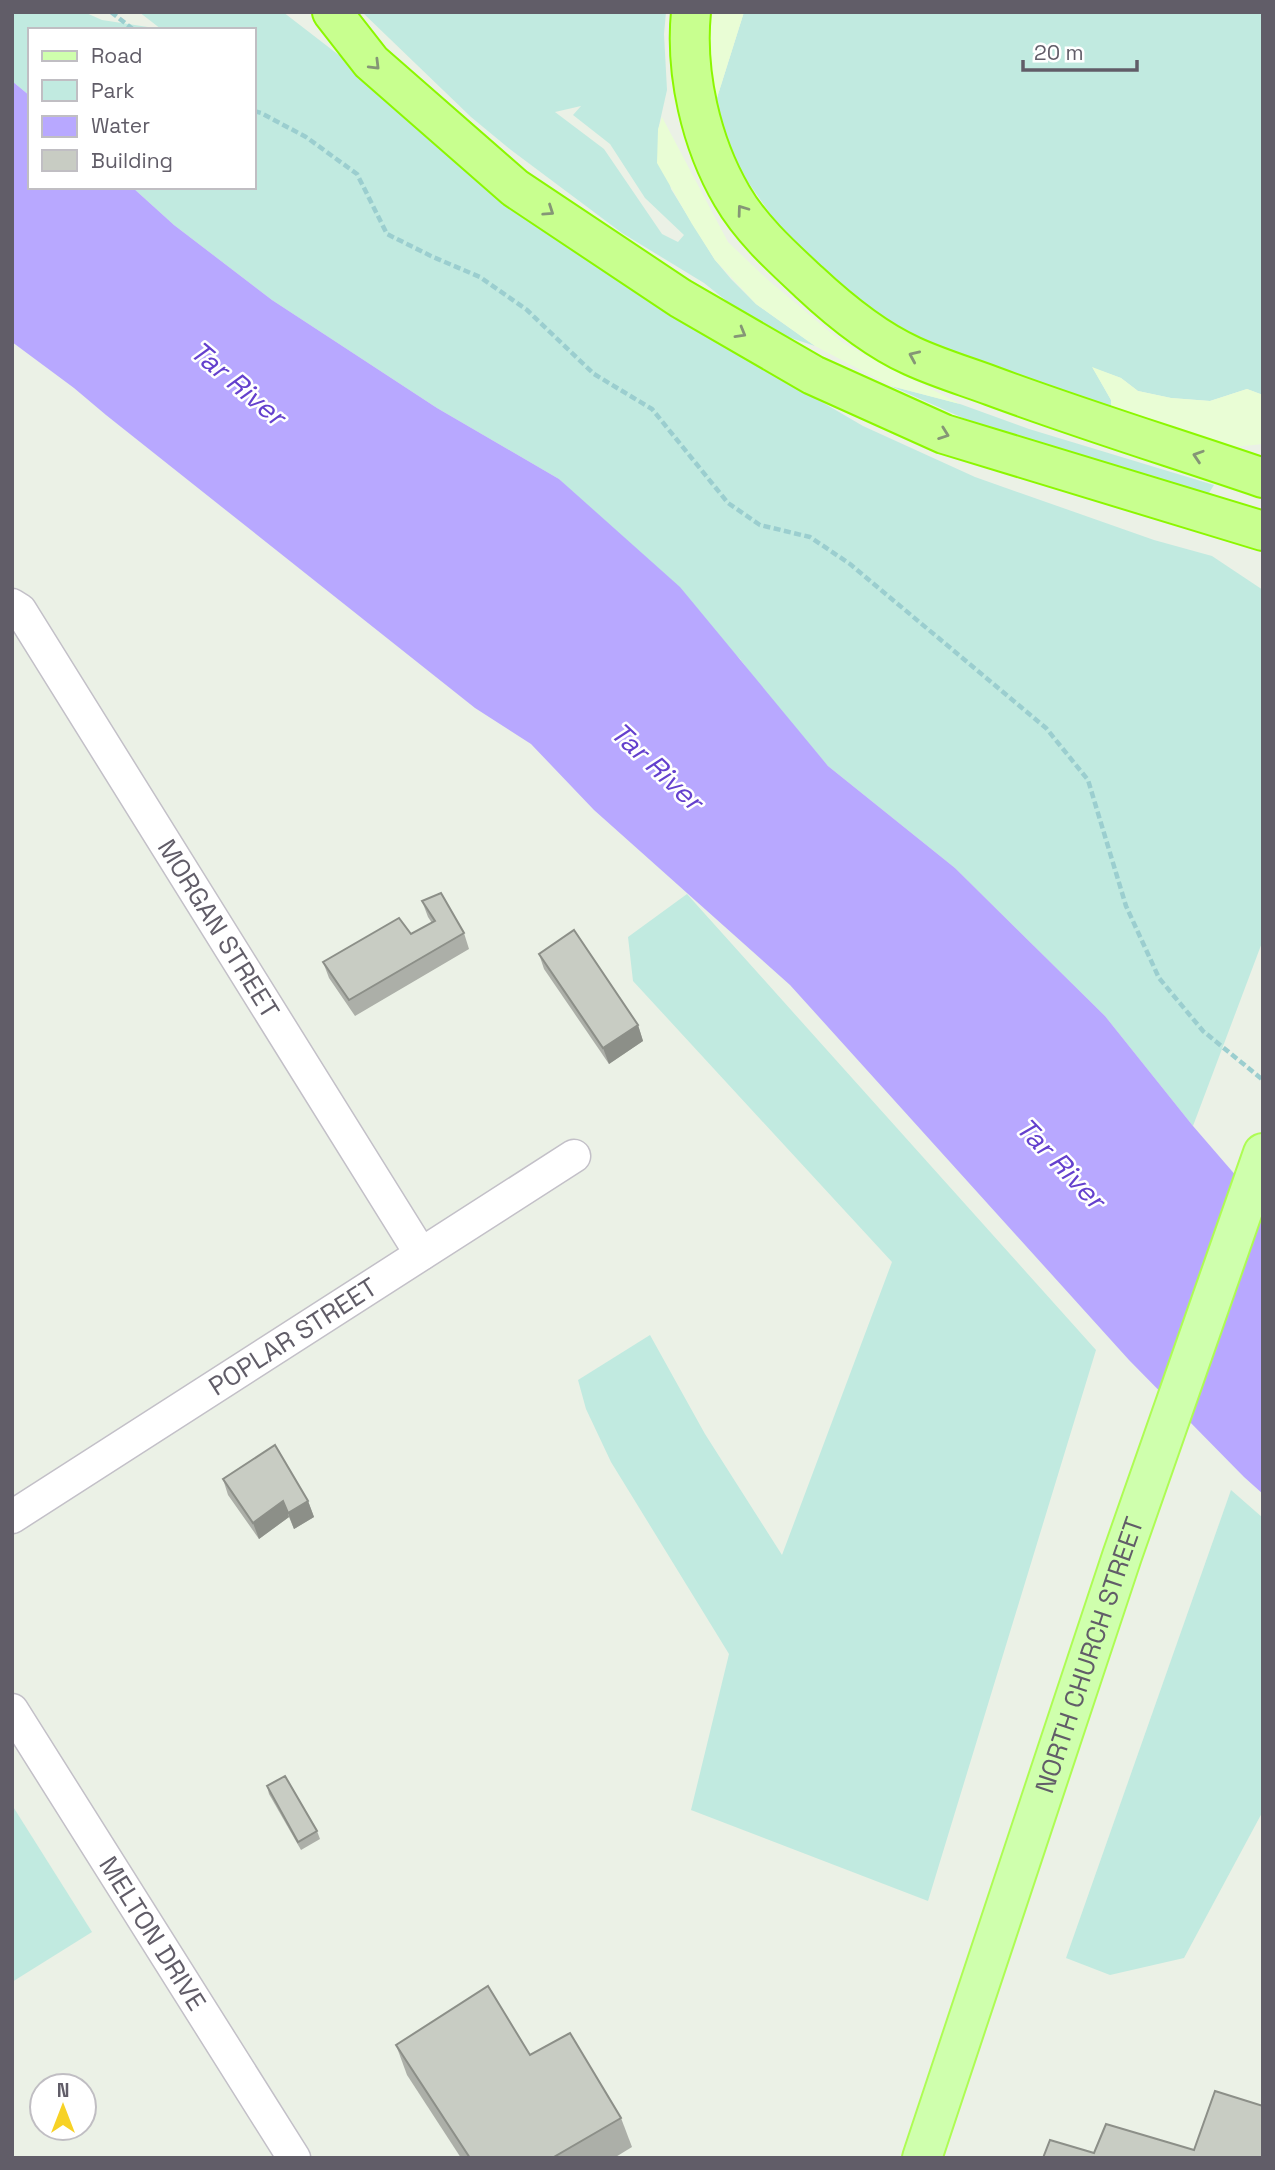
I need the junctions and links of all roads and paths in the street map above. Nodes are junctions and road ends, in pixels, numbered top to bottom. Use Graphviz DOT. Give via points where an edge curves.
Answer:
graph roads {
  1 [pos="111,12"];
  2 [pos="332,12"];
  3 [pos="691,12"];
  4 [pos="131,28"];
  5 [pos="256,112"];
  6 [pos="1263,478"];
  7 [pos="1202,513"];
  8 [pos="1263,531"];
  9 [pos="1263,557"];
  10 [pos="12,605"];
  11 [pos="1263,1080"];
  12 [pos="1263,1153"];
  13 [pos="574,1156"];
  14 [pos="421,1254"];
  15 [pos="12,1517"];
  16 [pos="12,1710"];
  17 [pos="294,2158"];
  18 [pos="922,2158"];
  1 -- 4 [label="path"];
  2 -- 7 [label="highway, one-way" via="371,62 514,188 680,298 788,361 943,434"];
  6 -- 3 [label="highway, one-way" via="911,356 829,301 754,227 732,197 710,153 691,69"];
  5 -- 11 [label="path" via="306,137 357,174 387,234 480,277 527,310 594,374 652,409 728,503 760,525 810,537 840,557 1046,728 1088,780 1126,906 1159,978 1203,1031"];
  7 -- 8 [label="highway"];
  7 -- 9 [label="highway"];
  10 -- 14 [label="street, MORGAN STREET" via="20,610"];
  12 -- 18 [label="main road, NORTH CHURCH STREET" via="1122,1556"];
  13 -- 14 [label="street, POPLAR STREET"];
  14 -- 15 [label="street, POPLAR STREET"];
  16 -- 17 [label="street, MELTON DRIVE"];
}
